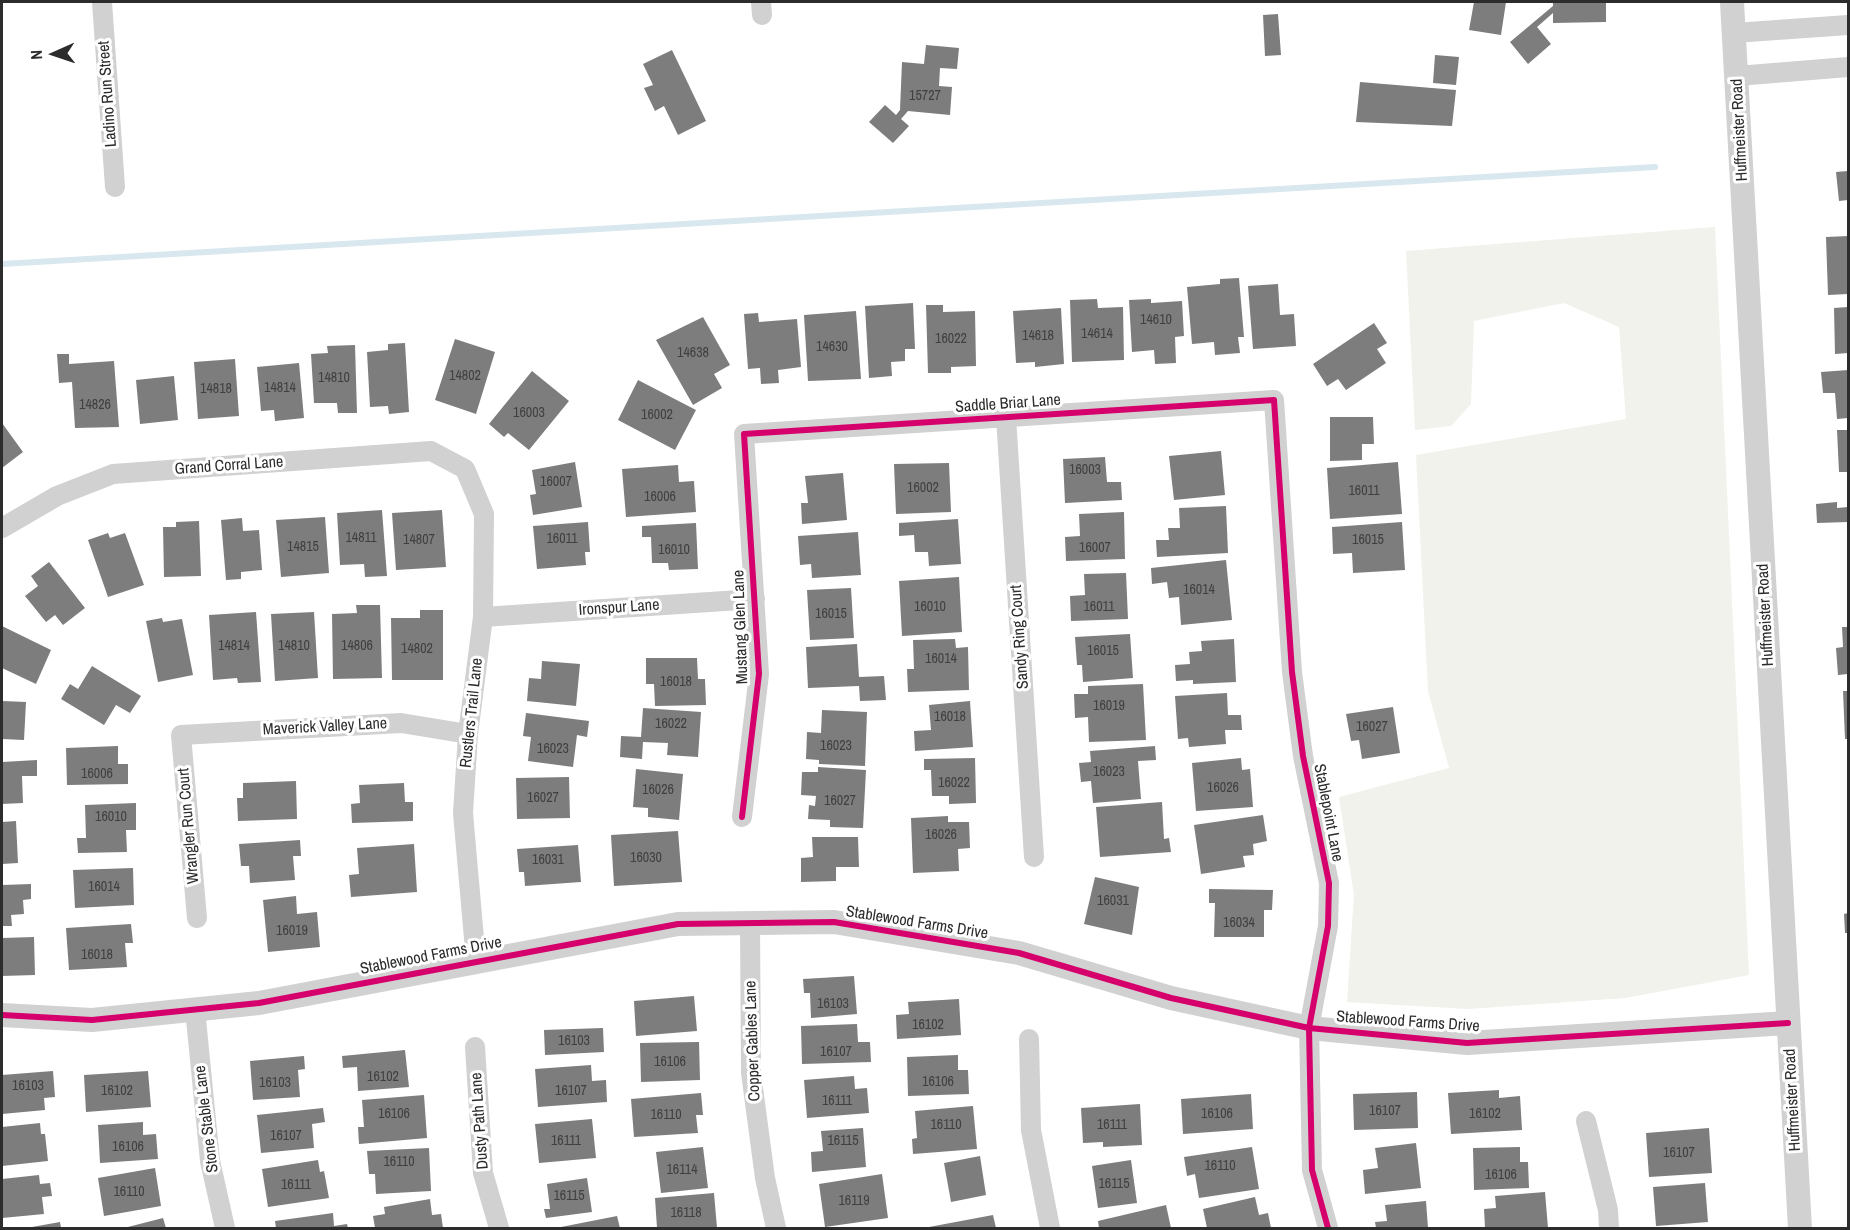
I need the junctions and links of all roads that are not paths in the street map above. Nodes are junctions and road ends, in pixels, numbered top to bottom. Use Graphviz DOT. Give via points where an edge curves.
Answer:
graph roads {
  1 [pos="102,2"];
  2 [pos="1732,2"];
  3 [pos="1848,25"];
  4 [pos="1734,33"];
  5 [pos="1848,67"];
  6 [pos="1737,76"];
  7 [pos="115,188"];
  8 [pos="1274,400"];
  9 [pos="1006,417"];
  10 [pos="744,434"];
  11 [pos="465,468"];
  12 [pos="2,528"];
  13 [pos="755,599"];
  14 [pos="483,617"];
  15 [pos="468,734"];
  16 [pos="182,735"];
  17 [pos="742,817"];
  18 [pos="1034,857"];
  19 [pos="197,918"];
  20 [pos="750,923"];
  21 [pos="476,961"];
  22 [pos="195,1009"];
  23 [pos="2,1015"];
  24 [pos="1788,1023"];
  25 [pos="1309,1028"];
  26 [pos="1029,1039"];
  27 [pos="475,1047"];
  28 [pos="1586,1122"];
  29 [pos="225,1228"];
  30 [pos="499,1228"];
  31 [pos="776,1228"];
  32 [pos="1050,1228"];
  33 [pos="1328,1228"];
  34 [pos="1609,1228"];
  35 [pos="1800,1228"];
  1 -- 7 [label="street, Ladino Run Street"];
  2 -- 4 [label="street, Huffmeister Road"];
  3 -- 4 [label="street"];
  4 -- 6 [label="street, Huffmeister Road"];
  5 -- 6 [label="street"];
  6 -- 24 [label="street, Huffmeister Road"];
  8 -- 9 [label="street, Saddle Briar Lane"];
  8 -- 25 [label="street, Stablepoint Lane" via="1292,672 1303,756 1329,883 1328,926"];
  9 -- 10 [label="street, Saddle Briar Lane"];
  9 -- 18 [label="street, Sandy Ring Court"];
  10 -- 13 [label="street, Mustang Glen Lane"];
  11 -- 12 [label="street, Grand Corral Lane" via="431,451 113,474 57,496"];
  11 -- 14 [label="street, Rustlers Trail Lane" via="484,514"];
  13 -- 14 [label="street, Ironspur Lane"];
  13 -- 17 [label="street, Mustang Glen Lane" via="759,674"];
  14 -- 15 [label="street, Rustlers Trail Lane"];
  15 -- 16 [label="street, Maverick Valley Lane" via="401,723"];
  15 -- 21 [label="street, Rustlers Trail Lane" via="464,813"];
  16 -- 19 [label="street, Wrangler Run Court"];
  20 -- 21 [label="street, Stablewood Farms Drive" via="678,924"];
  20 -- 25 [label="street, Stablewood Farms Drive" via="834,922 1018,953 1171,998"];
  20 -- 31 [label="street, Copper Gables Lane" via="751,1073"];
  21 -- 22 [label="street, Stablewood Farms Drive" via="259,1003"];
  22 -- 23 [label="street, Stablewood Farms Drive" via="92,1020"];
  22 -- 29 [label="street, Stone Stable Lane" via="210,1161"];
  24 -- 25 [label="street, Stablewood Farms Drive" via="1467,1043"];
  24 -- 35 [label="street, Huffmeister Road"];
  25 -- 33 [label="street, Stablepoint Lane" via="1312,1170"];
  26 -- 32 [label="street" via="1032,1130"];
  27 -- 30 [label="street, Dusty Path Lane" via="483,1173"];
  28 -- 34 [label="street"];
}
